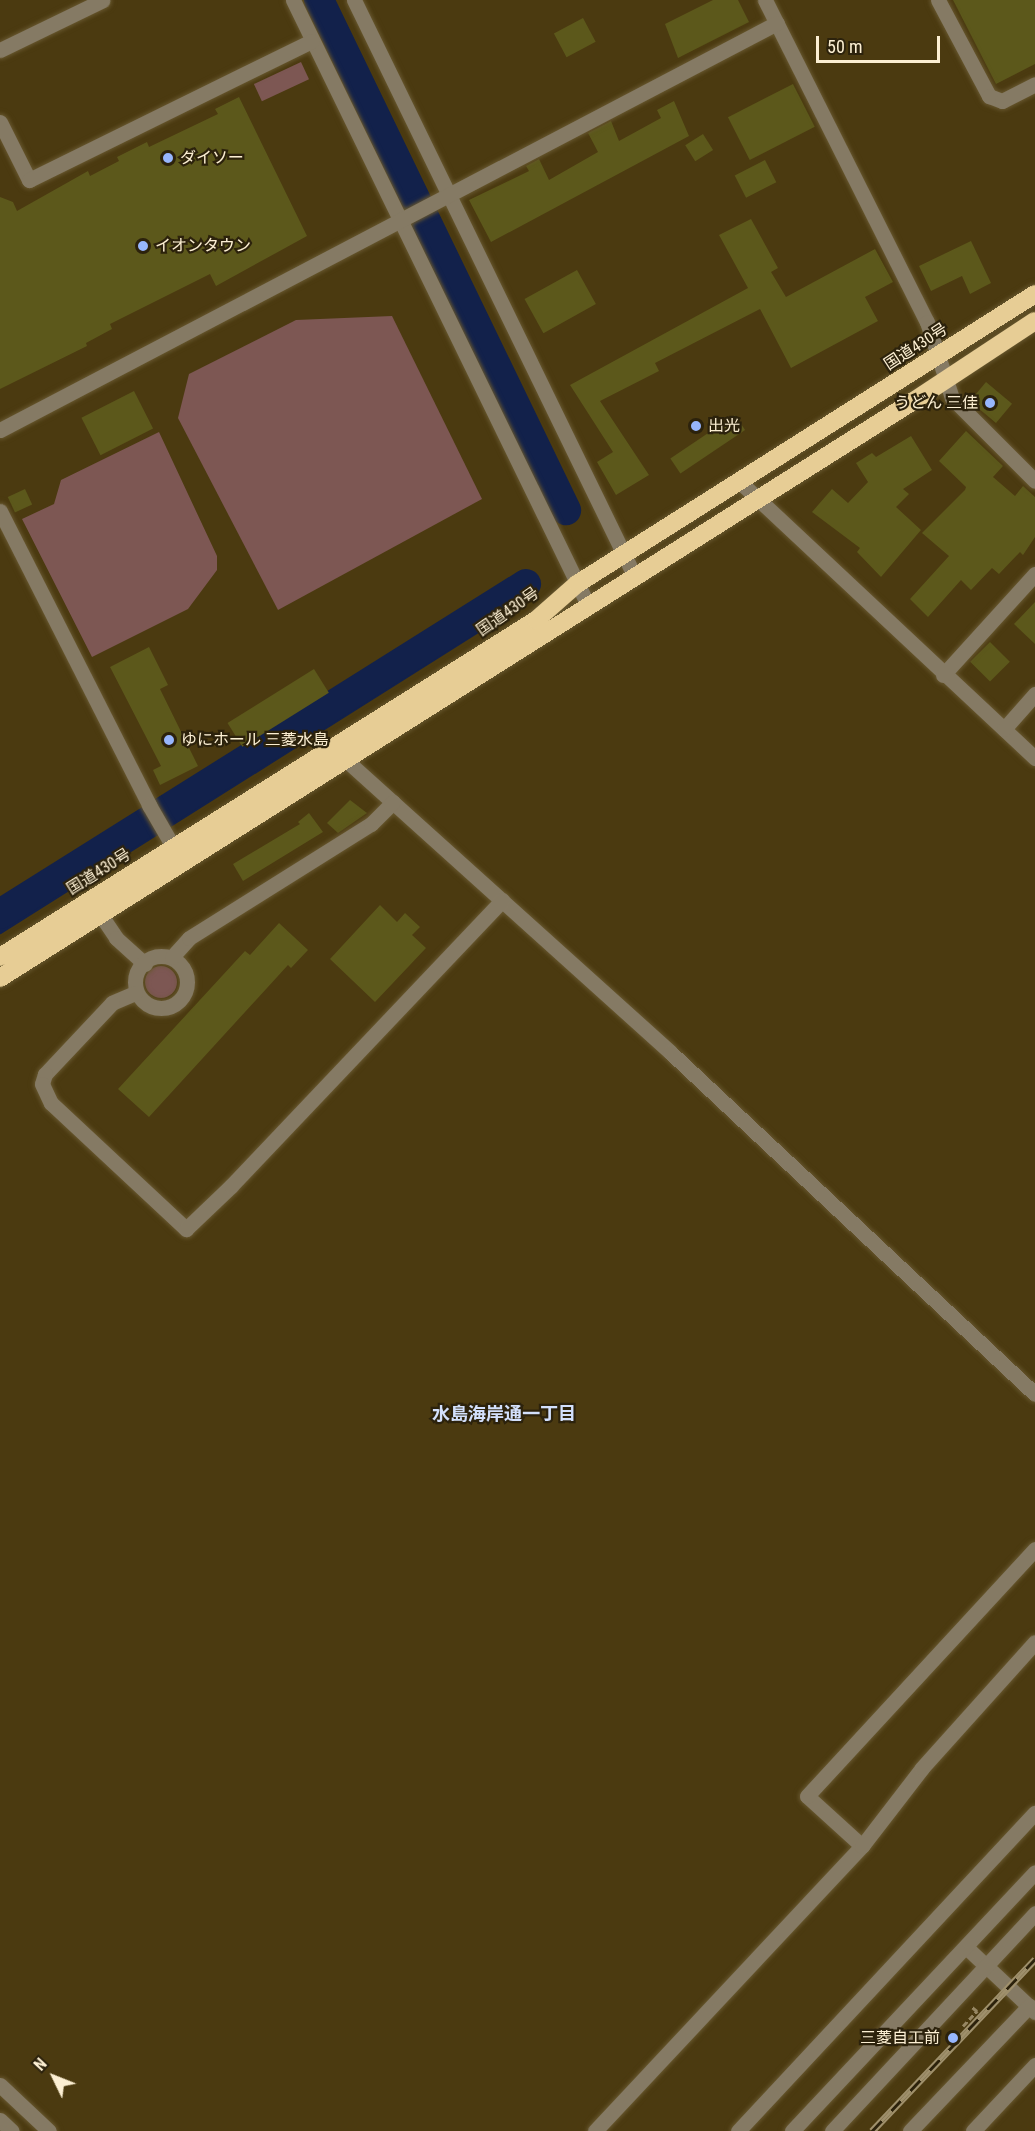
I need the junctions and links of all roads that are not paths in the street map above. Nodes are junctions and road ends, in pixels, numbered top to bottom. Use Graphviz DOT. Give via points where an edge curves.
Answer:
graph roads {
  1 [pos="103,0"];
  2 [pos="292,0"];
  3 [pos="354,0"];
  4 [pos="765,0"];
  5 [pos="938,0"];
  6 [pos="777,23"];
  7 [pos="312,41"];
  8 [pos="0,50"];
  9 [pos="1035,84"];
  10 [pos="0,122"];
  11 [pos="440,198"];
  12 [pos="398,220"];
  13 [pos="1035,294"];
  14 [pos="1035,321"];
  15 [pos="940,355"];
  16 [pos="945,380"];
  17 [pos="0,430"];
  18 [pos="1035,480"];
  19 [pos="741,483"];
  20 [pos="755,500"];
  21 [pos="0,511"];
  22 [pos="623,555"];
  23 [pos="1035,574"];
  24 [pos="634,575"];
  25 [pos="577,584"];
  26 [pos="588,605"];
  27 [pos="944,675"];
  28 [pos="1035,694"];
  29 [pos="1004,729"];
  30 [pos="343,753"];
  31 [pos="1035,758"];
  32 [pos="393,802"];
  33 [pos="174,848"];
  34 [pos="502,900"];
  35 [pos="95,908"];
  36 [pos="0,957"];
  37 [pos="172,957"];
  38 [pos="145,964"];
  39 [pos="0,978"];
  40 [pos="135,993"];
  41 [pos="1035,1394"];
  42 [pos="1035,1549"];
  43 [pos="1035,1642"];
  44 [pos="1035,1813"];
  45 [pos="862,1846"];
  46 [pos="1035,1872"];
  47 [pos="1035,1913"];
  48 [pos="966,1947"];
  49 [pos="987,1966"];
  50 [pos="1032,2008"];
  51 [pos="1035,2065"];
  52 [pos="0,2085"];
  53 [pos="0,2120"];
  54 [pos="12,2131"];
  55 [pos="49,2131"];
  56 [pos="595,2131"];
  57 [pos="738,2131"];
  58 [pos="792,2131"];
  59 [pos="832,2131"];
  60 [pos="910,2131"];
  61 [pos="973,2131"];
  1 -- 8 [label="street"];
  2 -- 7 [label="street"];
  3 -- 11 [label="street"];
  4 -- 6 [label="street"];
  5 -- 9 [label="street" via="989,96 1002,100"];
  6 -- 11 [label="street"];
  6 -- 15 [label="street"];
  7 -- 10 [label="street" via="28,180"];
  7 -- 12 [label="street"];
  11 -- 12 [label="street"];
  11 -- 22 [label="street"];
  12 -- 17 [label="street"];
  12 -- 25 [label="street"];
  13 -- 15 [label="highway, 国道430号"];
  14 -- 16 [label="highway, 国道430号"];
  15 -- 16 [label="street"];
  15 -- 19 [label="highway, 国道430号"];
  16 -- 18 [label="street" via="961,409"];
  16 -- 20 [label="highway, 国道430号"];
  19 -- 20 [label="street"];
  19 -- 22 [label="highway, 国道430号"];
  20 -- 24 [label="highway, 国道430号"];
  20 -- 27 [label="street"];
  21 -- 33 [label="street"];
  22 -- 24 [label="street"];
  22 -- 25 [label="highway, 国道430号"];
  23 -- 27 [label="street"];
  24 -- 26 [label="highway, 国道430号"];
  25 -- 26 [label="street"];
  25 -- 30 [label="highway, 国道430号" via="536,620"];
  26 -- 30 [label="highway, 国道430号"];
  27 -- 29 [label="street"];
  28 -- 29 [label="street"];
  29 -- 31 [label="street"];
  30 -- 32 [label="street"];
  30 -- 33 [label="highway, 国道430号"];
  32 -- 34 [label="street"];
  32 -- 37 [label="street" via="371,824 189,938"];
  33 -- 35 [label="highway, 国道430号"];
  34 -- 40 [label="street" via="186,1229 51,1103 42,1084 45,1074 112,1003"];
  34 -- 41 [label="street"];
  35 -- 36 [label="highway, 国道430号"];
  35 -- 38 [label="street" via="116,938"];
  35 -- 39 [label="highway, 国道430号"];
  37 -- 38 [label="street" via="156,956"];
  37 -- 40 [label="street" via="187,975 186,990 179,999 171,1006 154,1009"];
  38 -- 40 [label="street" via="135,975"];
  42 -- 45 [label="street" via="807,1796"];
  43 -- 45 [label="street" via="922,1768"];
  44 -- 57 [label="street"];
  45 -- 56 [label="street"];
  46 -- 48 [label="street"];
  47 -- 49 [label="street"];
  48 -- 49 [label="street"];
  48 -- 58 [label="street"];
  49 -- 50 [label="street"];
  49 -- 59 [label="street"];
  50 -- 60 [label="street"];
  51 -- 61 [label="street"];
  52 -- 55 [label="street"];
  53 -- 54 [label="street"];
}
